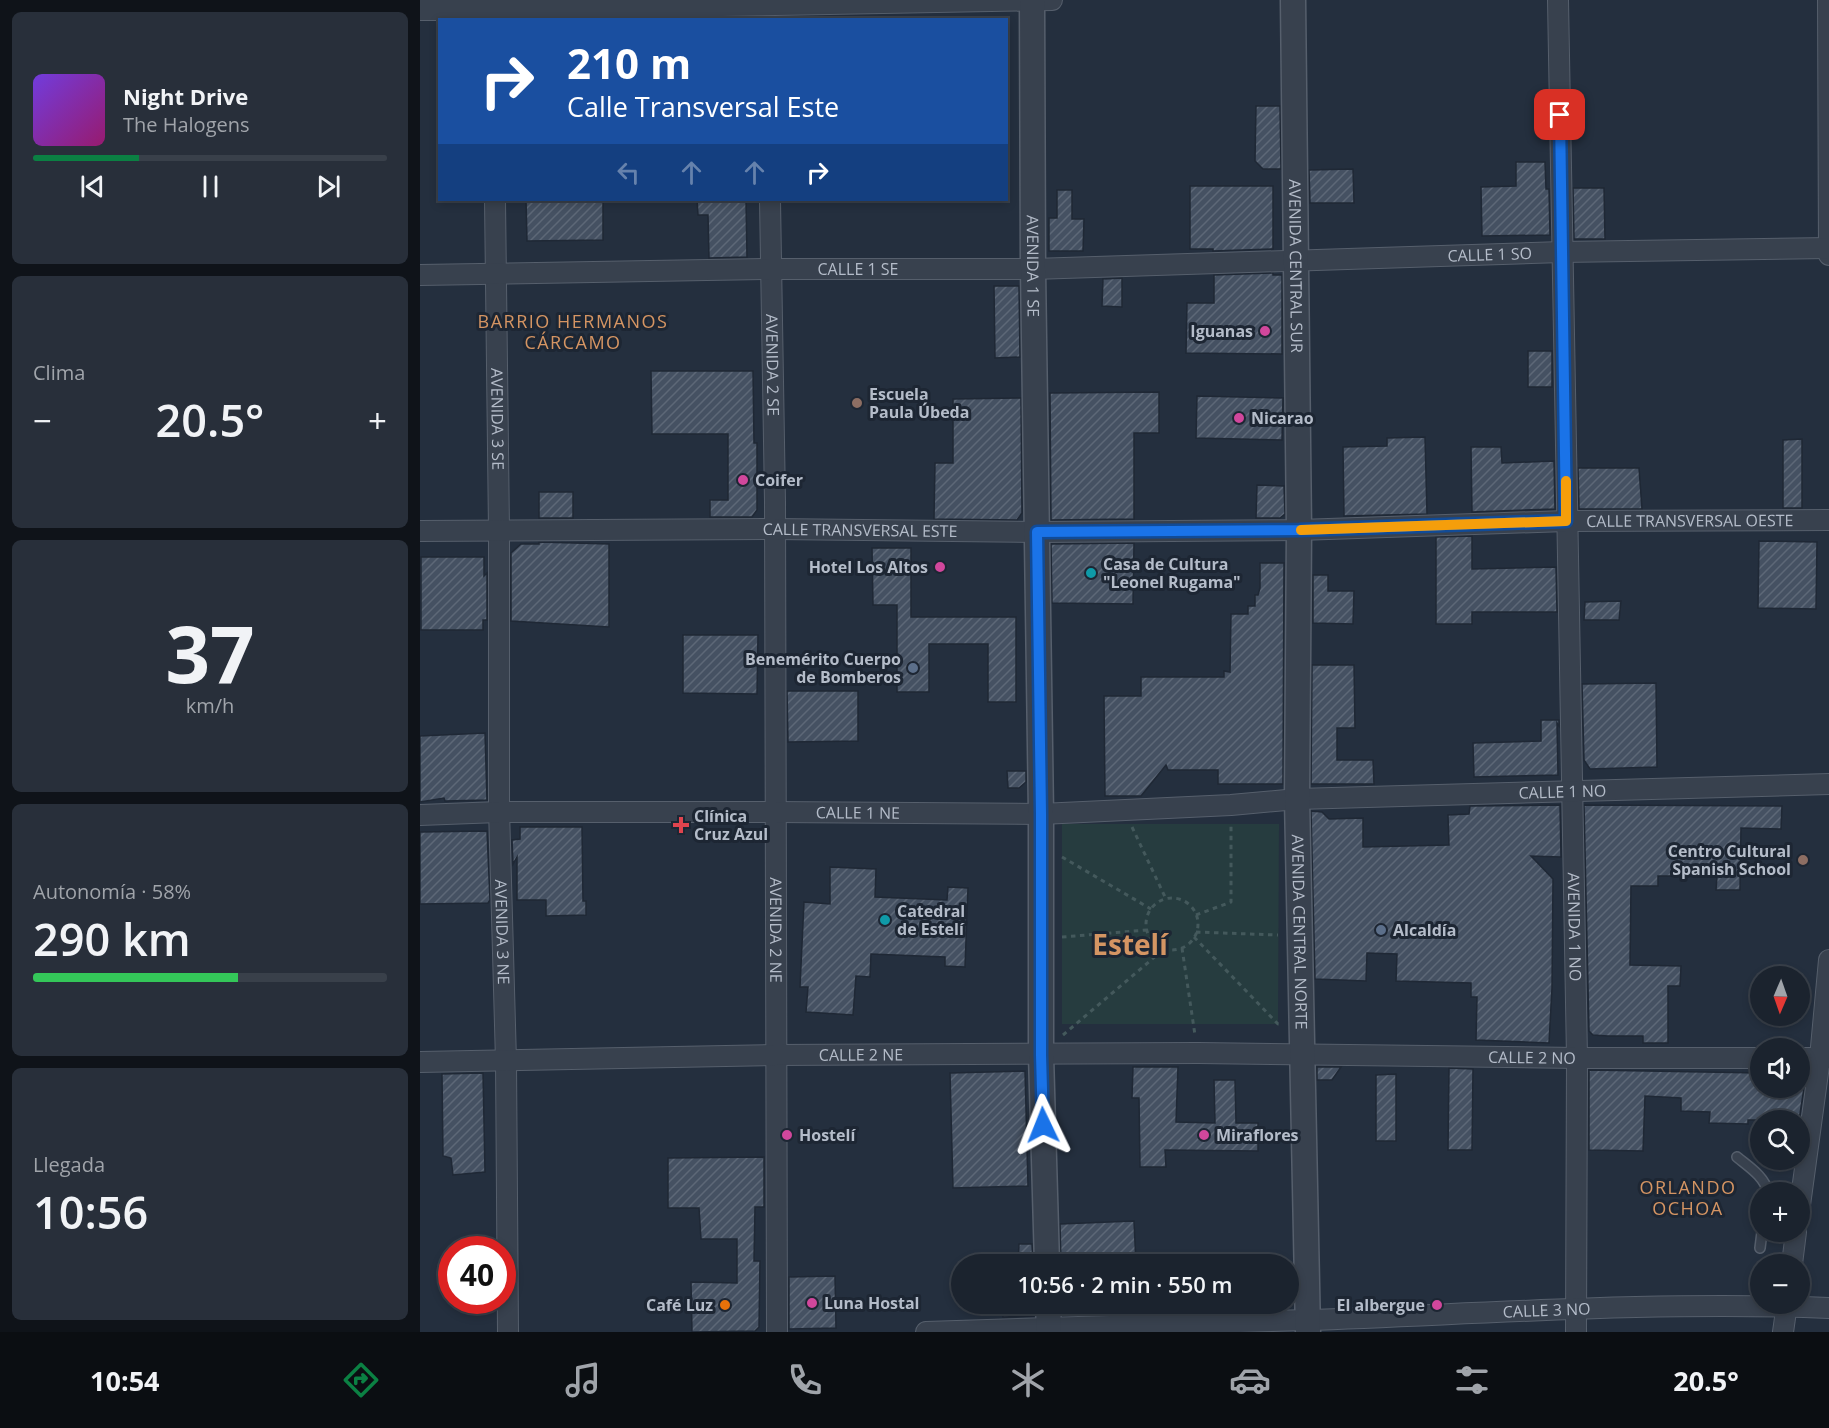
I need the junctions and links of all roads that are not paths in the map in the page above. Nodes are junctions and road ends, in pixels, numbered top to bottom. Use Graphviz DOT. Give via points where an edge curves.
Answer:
graph roads {
  1 [pos="1032,0"];
  2 [pos="1052,0"];
  3 [pos="1293,0"];
  4 [pos="1558,0"];
  5 [pos="1828,0"];
  6 [pos="770,8"];
  7 [pos="420,10"];
  8 [pos="494,10"];
  9 [pos="644,14"];
  10 [pos="495,201"];
  11 [pos="770,201"];
  12 [pos="1829,248"];
  13 [pos="1562,252"];
  14 [pos="1829,255"];
  15 [pos="1295,260"];
  16 [pos="770,269"];
  17 [pos="1033,269"];
  18 [pos="420,275"];
  19 [pos="496,275"];
  20 [pos="1829,520"];
  21 [pos="1566,521"];
  22 [pos="775,529"];
  23 [pos="1299,530"];
  24 [pos="420,531"];
  25 [pos="499,531"];
  26 [pos="1037,532"];
  27 [pos="1829,784"];
  28 [pos="1572,792"];
  29 [pos="1297,799"];
  30 [pos="500,812"];
  31 [pos="775,812"];
  32 [pos="1041,814"];
  33 [pos="420,815"];
  34 [pos="1829,960"];
  35 [pos="1303,1054"];
  36 [pos="1041,1055"];
  37 [pos="776,1056"];
  38 [pos="1577,1058"];
  39 [pos="1750,1058"];
  40 [pos="1824,1058"];
  41 [pos="506,1061"];
  42 [pos="420,1062"];
  43 [pos="1737,1156"];
  44 [pos="1763,1182"];
  45 [pos="1801,1182"];
  46 [pos="1761,1242"];
  47 [pos="1760,1248"];
  48 [pos="1047,1254"];
  49 [pos="1750,1306"];
  50 [pos="1810,1307"];
  51 [pos="1576,1308"];
  52 [pos="1829,1308"];
  53 [pos="1785,1314"];
  54 [pos="1049,1321"];
  55 [pos="1308,1326"];
  56 [pos="508,1332"];
  57 [pos="777,1332"];
  58 [pos="926,1332"];
  59 [pos="1576,1332"];
  60 [pos="1783,1332"];
  1 -- 2 [label="street"];
  1 -- 6 [label="street"];
  1 -- 17 [label="street, AVENIDA 1 SE"];
  3 -- 15 [label="street, AVENIDA CENTRAL SUR"];
  4 -- 13 [label="street, AVENIDA 1 NO"];
  5 -- 12 [label="street"];
  6 -- 9 [label="street"];
  7 -- 8 [label="street"];
  8 -- 9 [label="street"];
  10 -- 19 [label="street, AVENIDA 3 SE"];
  11 -- 16 [label="street, AVENIDA 2 SE"];
  12 -- 13 [label="street, CALLE 1 SO"];
  12 -- 14 [label="street"];
  13 -- 15 [label="street, CALLE 1 SO"];
  13 -- 21 [label="street, AVENIDA 1 NO"];
  15 -- 17 [label="street, CALLE 1 SE"];
  15 -- 23 [label="street, AVENIDA CENTRAL SUR"];
  16 -- 17 [label="street, CALLE 1 SE"];
  16 -- 19 [label="street, CALLE 1 SE"];
  16 -- 22 [label="street, AVENIDA 2 SE"];
  17 -- 26 [label="street, AVENIDA 1 SE"];
  18 -- 19 [label="street, CALLE 1 SE"];
  19 -- 25 [label="street, AVENIDA 3 SE"];
  20 -- 21 [label="street, CALLE TRANSVERSAL OESTE"];
  21 -- 23 [label="street, CALLE TRANSVERSAL OESTE"];
  21 -- 28 [label="street, AVENIDA 1 NO"];
  22 -- 25 [label="street, CALLE TRANSVERSAL ESTE"];
  22 -- 26 [label="street, CALLE TRANSVERSAL ESTE"];
  22 -- 31 [label="street, AVENIDA 2 NE"];
  23 -- 26 [label="street, CALLE TRANSVERSAL ESTE"];
  23 -- 29 [label="street, AVENIDA CENTRAL NORTE"];
  24 -- 25 [label="street, CALLE TRANSVERSAL ESTE"];
  25 -- 30 [label="street, AVENIDA 3 NE"];
  26 -- 32 [label="street, AVENIDA 1 SE"];
  27 -- 28 [label="street, CALLE 1 NO"];
  28 -- 29 [label="street, CALLE 1 NO"];
  28 -- 38 [label="street, AVENIDA 1 NO"];
  29 -- 32 [label="street, CALLE 1 NE"];
  29 -- 35 [label="street, AVENIDA CENTRAL NORTE"];
  30 -- 31 [label="street, CALLE 1 NE"];
  30 -- 33 [label="street, CALLE 1 NE"];
  30 -- 41 [label="street, AVENIDA 3 NE"];
  31 -- 32 [label="street, CALLE 1 NE"];
  31 -- 37 [label="street, AVENIDA 2 NE"];
  32 -- 36 [label="street, AVENIDA 1 SE"];
  34 -- 40 [label="street"];
  35 -- 36 [label="street, CALLE 2 NE"];
  35 -- 38 [label="street, CALLE 2 NO"];
  35 -- 55 [label="street, AVENIDA CENTRAL NORTE"];
  36 -- 37 [label="street, CALLE 2 NE"];
  36 -- 48 [label="street, AVENIDA 1 SE"];
  37 -- 41 [label="street, CALLE 2 NE"];
  37 -- 57 [label="street, AVENIDA 2 NE"];
  38 -- 39 [label="street, CALLE 2 NO"];
  38 -- 51 [label="street, AVENIDA 1 NO"];
  40 -- 45 [label="street"];
  41 -- 42 [label="street, CALLE 2 NE"];
  41 -- 56 [label="street, AVENIDA 3 NE"];
  43 -- 44 [label="lane"];
  46 -- 47 [label="lane"];
  49 -- 51 [label="street, CALLE 3 NO"];
  50 -- 52 [label="street, CALLE 3 NO"];
  51 -- 55 [label="street, CALLE 3 NO"];
  51 -- 59 [label="street, AVENIDA 1 NO"];
  53 -- 60 [label="street"];
  54 -- 55 [label="street, CALLE 3 NO"];
  54 -- 58 [label="street, CALLE 3 NO"];
}
